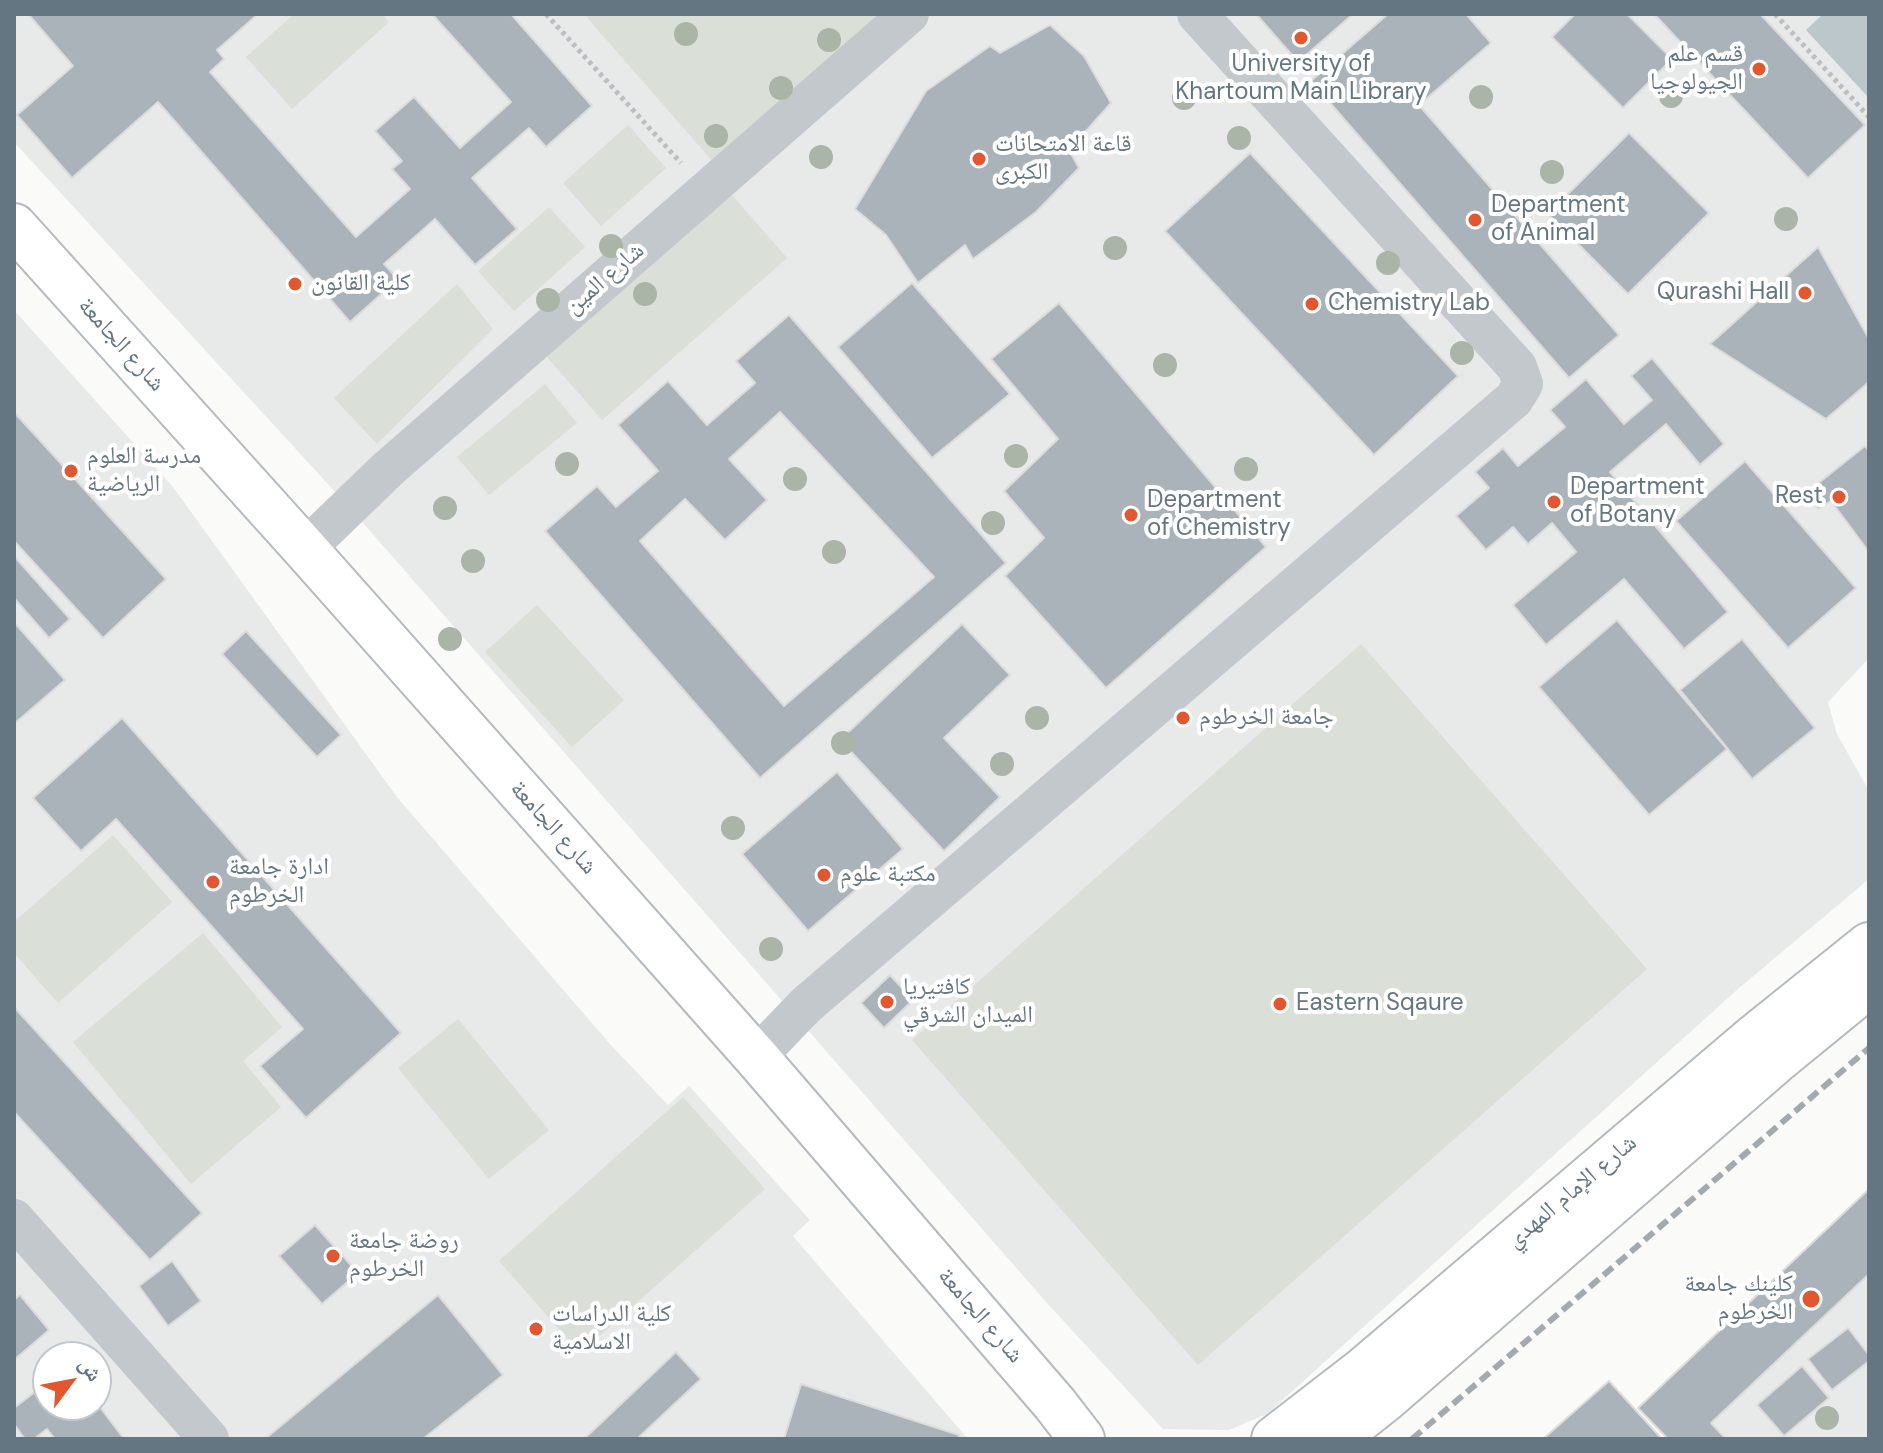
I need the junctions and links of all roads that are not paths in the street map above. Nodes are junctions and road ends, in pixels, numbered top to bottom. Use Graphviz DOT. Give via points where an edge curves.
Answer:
graph roads {
  1 [pos="909,14"];
  2 [pos="1197,14"];
  3 [pos="14,226"];
  4 [pos="305,549"];
  5 [pos="1869,945"];
  6 [pos="1869,985"];
  7 [pos="756,1057"];
  8 [pos="14,1219"];
  9 [pos="1055,1404"];
  10 [pos="209,1439"];
  11 [pos="1082,1439"];
  12 [pos="1100,1439"];
  13 [pos="1274,1439"];
  14 [pos="1335,1439"];
  1 -- 4 [label="street, شارع المين" via="388,469"];
  2 -- 7 [label="street" via="1517,367 1523,384 1514,399 806,1005"];
  3 -- 4 [label="main road, شارع الجامعة"];
  4 -- 7 [label="main road, شارع الجامعة"];
  5 -- 13 [label="main road, شارع الإمام المهدي"];
  6 -- 14 [label="main road, شارع الإمام المهدي"];
  7 -- 9 [label="main road, شارع الجامعة"];
  8 -- 10 [label="street"];
  9 -- 11 [label="main road, شارع الجامعة"];
  9 -- 12 [label="main road"];
}
